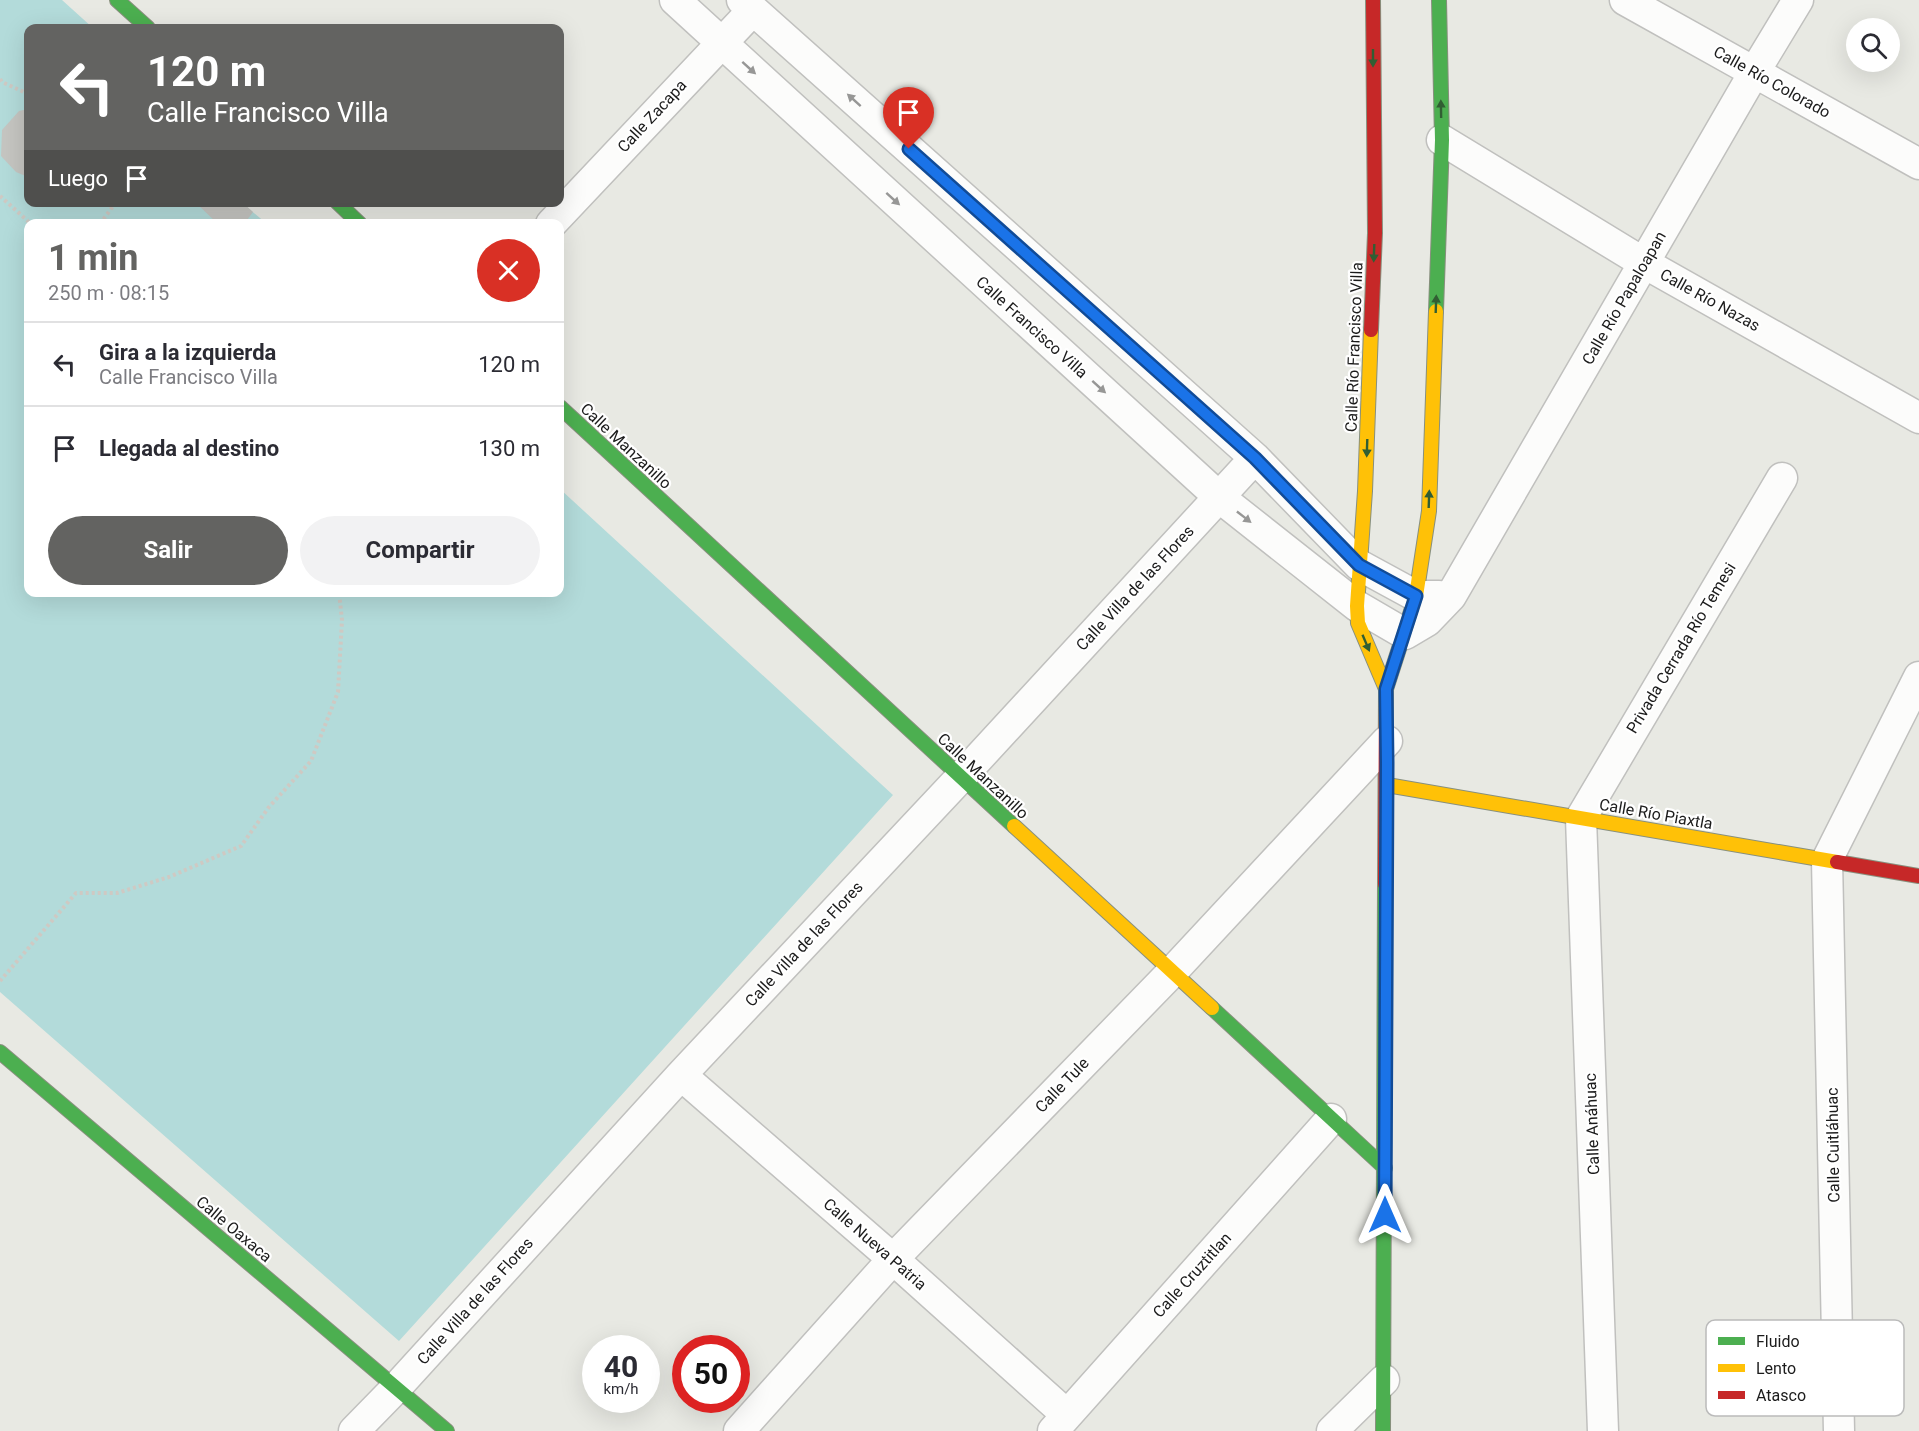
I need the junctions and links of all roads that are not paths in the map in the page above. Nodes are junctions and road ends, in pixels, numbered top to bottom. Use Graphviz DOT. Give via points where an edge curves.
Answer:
graph roads {
  1 [pos="117,0"];
  2 [pos="675,0"];
  3 [pos="1373,0"];
  4 [pos="1439,0"];
  5 [pos="1625,0"];
  6 [pos="1798,0"];
  7 [pos="748,5"];
  8 [pos="144,24"];
  9 [pos="721,43"];
  10 [pos="1755,72"];
  11 [pos="1442,140"];
  12 [pos="1919,164"];
  13 [pos="342,207"];
  14 [pos="355,219"];
  15 [pos="556,219"];
  16 [pos="1644,263"];
  17 [pos="564,412"];
  18 [pos="1919,418"];
  19 [pos="1255,458"];
  20 [pos="1782,478"];
  21 [pos="1219,497"];
  22 [pos="1359,565"];
  23 [pos="1416,596"];
  24 [pos="1451,596"];
  25 [pos="1357,606"];
  26 [pos="1405,634"];
  27 [pos="1919,678"];
  28 [pos="1386,689"];
  29 [pos="1387,741"];
  30 [pos="961,777"];
  31 [pos="1387,785"];
  32 [pos="1581,818"];
  33 [pos="1827,860"];
  34 [pos="1919,876"];
  35 [pos="1172,972"];
  36 [pos="0,1052"];
  37 [pos="681,1075"];
  38 [pos="1331,1119"];
  39 [pos="1385,1168"];
  40 [pos="893,1258"];
  41 [pos="1837,1320"];
  42 [pos="1383,1380"];
  43 [pos="396,1388"];
  44 [pos="1839,1416"];
  45 [pos="1060,1423"];
  46 [pos="354,1431"];
  47 [pos="447,1431"];
  48 [pos="739,1431"];
  49 [pos="1332,1431"];
  50 [pos="1383,1431"];
  51 [pos="1603,1431"];
  52 [pos="1839,1431"];
  1 -- 8 [label="main road"];
  2 -- 9 [label="street, Calle Francisco Villa"];
  3 -- 22 [label="main road, Calle Río Francisco Villa, one-way" via="1375,233"];
  11 -- 4 [label="main road, Calle Río Francisco Villa, one-way"];
  5 -- 10 [label="street, Calle Río Colorado"];
  6 -- 10 [label="street, Calle Río Papaloapan"];
  7 -- 9 [label="street, Calle Zacapa"];
  19 -- 7 [label="street, one-way"];
  9 -- 15 [label="street, Calle Zacapa"];
  9 -- 21 [label="street, Calle Francisco Villa, one-way"];
  10 -- 12 [label="street, Calle Río Colorado"];
  10 -- 16 [label="street, Calle Río Papaloapan"];
  11 -- 16 [label="street, Calle Río Nazas"];
  23 -- 11 [label="main road, Calle Río Francisco Villa, one-way" via="1429,511"];
  13 -- 14 [label="main road"];
  16 -- 18 [label="street, Calle Río Nazas"];
  16 -- 24 [label="street, Calle Río Papaloapan"];
  17 -- 30 [label="main road, Calle Manzanillo"];
  19 -- 21 [label="street, Calle Villa de las Flores"];
  19 -- 22 [label="street"];
  20 -- 32 [label="street, Privada Cerrada Río Temesi"];
  21 -- 25 [label="street, Calle Francisco Villa, one-way"];
  21 -- 30 [label="street, Calle Villa de las Flores"];
  22 -- 23 [label="street"];
  22 -- 25 [label="main road, Calle Río Francisco Villa"];
  23 -- 24 [label="street"];
  23 -- 26 [label="main road, Calle Río Francisco Villa"];
  24 -- 26 [label="street, Calle Río Papaloapan" via="1428,621"];
  25 -- 26 [label="street, Calle Francisco Villa"];
  25 -- 28 [label="main road, Calle Río Francisco Villa, one-way" via="1358,623"];
  26 -- 28 [label="main road, Calle Río Francisco Villa"];
  27 -- 33 [label="street"];
  28 -- 29 [label="main road, Calle Río Francisco Villa"];
  29 -- 31 [label="main road, Calle Río Francisco Villa"];
  29 -- 35 [label="street, Calle Tule"];
  30 -- 35 [label="main road, Calle Manzanillo"];
  30 -- 37 [label="street, Calle Villa de las Flores"];
  31 -- 32 [label="main road, Calle Río Piaxtla"];
  31 -- 39 [label="main road, Calle Río Francisco Villa"];
  32 -- 33 [label="main road, Calle Río Piaxtla"];
  32 -- 51 [label="street, Calle Anáhuac"];
  33 -- 34 [label="main road, Calle Río Piaxtla"];
  33 -- 41 [label="street, Calle Cuitláhuac"];
  35 -- 38 [label="main road, Calle Manzanillo"];
  35 -- 40 [label="street, Calle Tule"];
  36 -- 43 [label="main road, Calle Oaxaca"];
  37 -- 40 [label="street, Calle Nueva Patria"];
  37 -- 43 [label="street, Calle Villa de las Flores"];
  38 -- 39 [label="main road, Calle Manzanillo"];
  38 -- 45 [label="street, Calle Cruztitlan"];
  39 -- 42 [label="main road, Calle Río Francisco Villa"];
  40 -- 45 [label="street, Calle Nueva Patria"];
  40 -- 48 [label="street, Calle Tule"];
  42 -- 49 [label="street"];
  42 -- 50 [label="main road, Calle Río Francisco Villa"];
  43 -- 46 [label="street, Calle Villa de las Flores"];
  43 -- 47 [label="main road, Calle Oaxaca"];
  44 -- 52 [label="street, Calle Cuitláhuac"];
}
